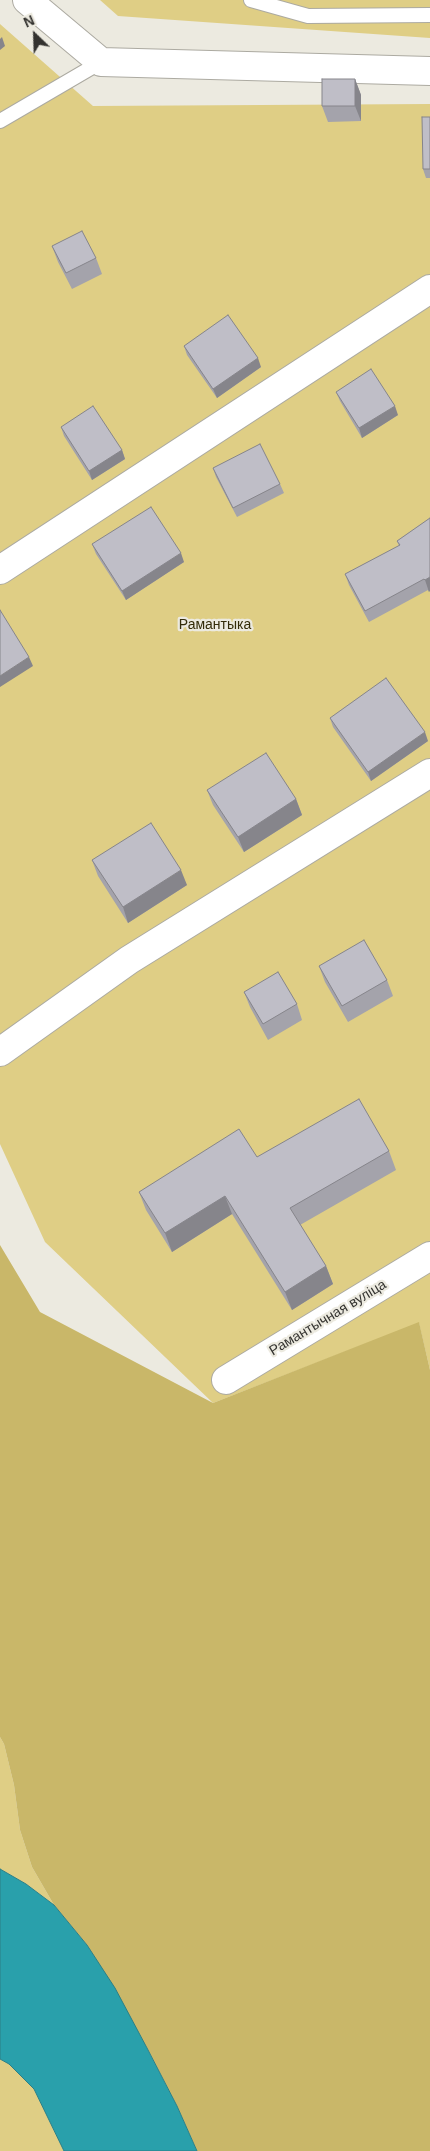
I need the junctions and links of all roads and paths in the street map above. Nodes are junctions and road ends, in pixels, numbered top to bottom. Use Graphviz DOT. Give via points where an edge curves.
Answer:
graph roads {
  1 [pos="27,0"];
  2 [pos="252,0"];
  3 [pos="430,15"];
  4 [pos="101,62"];
  5 [pos="430,70"];
  6 [pos="0,121"];
  7 [pos="430,289"];
  8 [pos="0,570"];
  9 [pos="430,773"];
  10 [pos="0,1052"];
  11 [pos="430,1256"];
  12 [pos="226,1380"];
  1 -- 4 [label="street"];
  2 -- 3 [label="lane" via="308,16"];
  4 -- 5 [label="street"];
  4 -- 6 [label="lane"];
  7 -- 8 [label="street"];
  9 -- 10 [label="street" via="130,960"];
  11 -- 12 [label="street, Рамантычная вуліца"];
}
